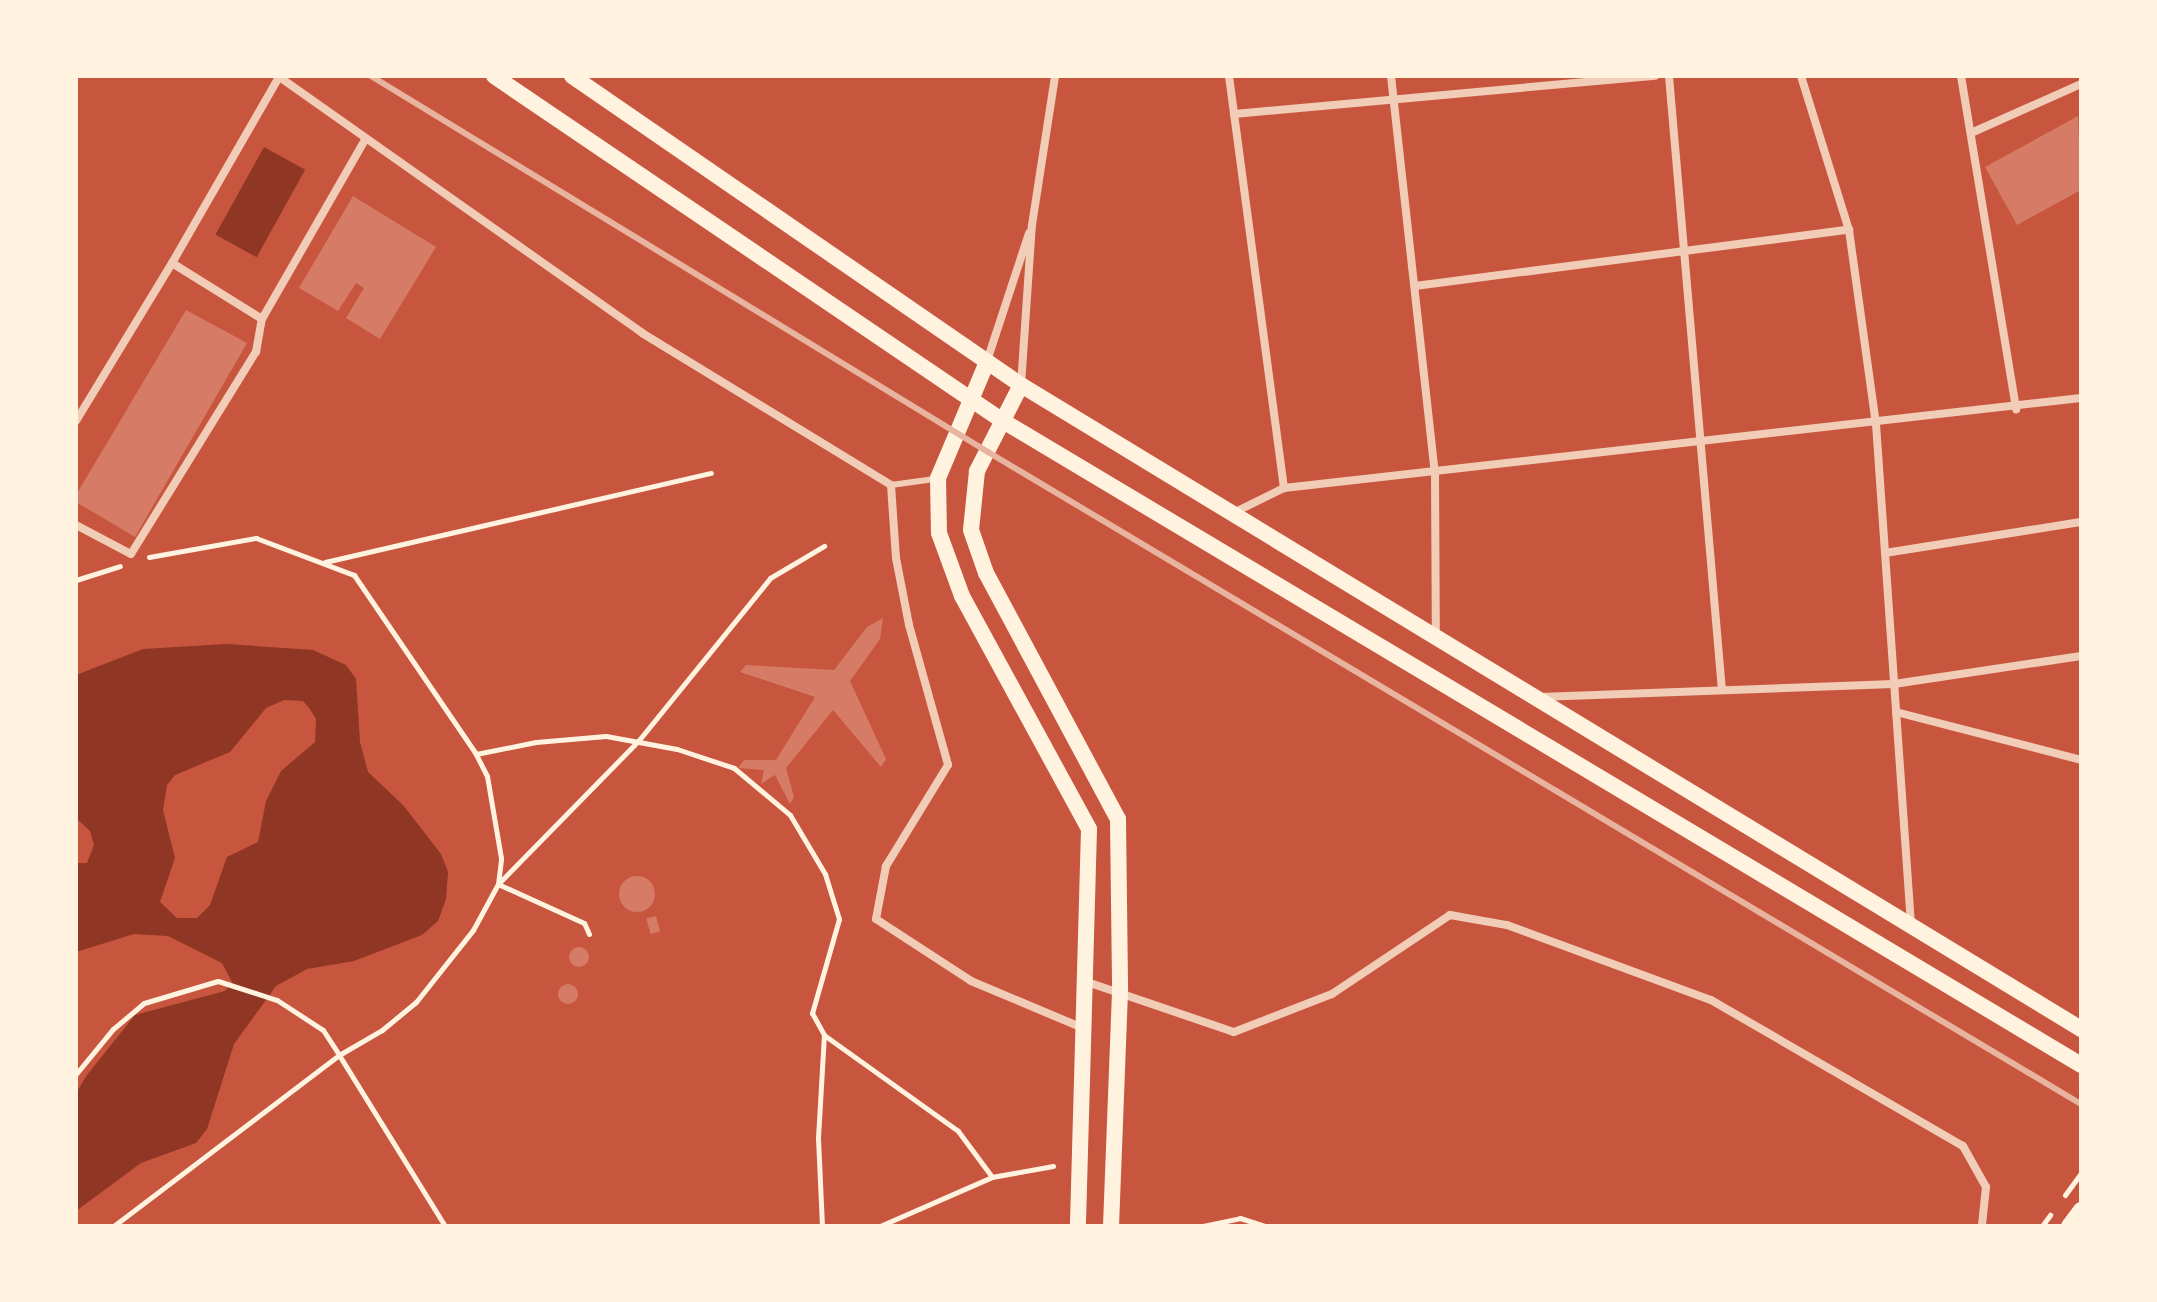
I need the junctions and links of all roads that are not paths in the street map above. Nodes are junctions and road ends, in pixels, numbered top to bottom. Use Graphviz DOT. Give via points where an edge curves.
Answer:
graph roads {
  1 [pos="494,76"];
  2 [pos="573,76"];
  3 [pos="1055,76"];
  4 [pos="1229,76"];
  5 [pos="1391,76"];
  6 [pos="1655,76"];
  7 [pos="1669,76"];
  8 [pos="1801,76"];
  9 [pos="1961,76"];
  10 [pos="278,77"];
  11 [pos="2081,84"];
  12 [pos="1395,102"];
  13 [pos="1234,114"];
  14 [pos="1971,133"];
  15 [pos="365,140"];
  16 [pos="1032,225"];
  17 [pos="1849,230"];
  18 [pos="1681,251"];
  19 [pos="172,263"];
  20 [pos="1415,286"];
  21 [pos="262,319"];
  22 [pos="987,362"];
  23 [pos="1021,385"];
  24 [pos="89,393"];
  25 [pos="76,398"];
  26 [pos="2081,398"];
  27 [pos="970,400"];
  28 [pos="2016,409"];
  29 [pos="76,421"];
  30 [pos="1003,421"];
  31 [pos="1876,424"];
  32 [pos="1702,441"];
  33 [pos="1435,472"];
  34 [pos="938,478"];
  35 [pos="891,485"];
  36 [pos="1284,488"];
  37 [pos="1232,513"];
  38 [pos="2081,522"];
  39 [pos="76,525"];
  40 [pos="1885,553"];
  41 [pos="1436,639"];
  42 [pos="2081,656"];
  43 [pos="1894,684"];
  44 [pos="1722,690"];
  45 [pos="1537,698"];
  46 [pos="1896,712"];
  47 [pos="2081,760"];
  48 [pos="1911,929"];
  49 [pos="1087,982"];
  50 [pos="1120,992"];
  51 [pos="2057,1014"];
  52 [pos="2081,1016"];
  53 [pos="1086,1029"];
  54 [pos="2081,1029"];
  55 [pos="2081,1065"];
  56 [pos="2081,1210"];
  57 [pos="1078,1226"];
  58 [pos="1111,1226"];
  59 [pos="1982,1226"];
  60 [pos="2069,1226"];
  1 -- 27 [label="main road"];
  2 -- 22 [label="main road"];
  3 -- 16 [label="street"];
  4 -- 13 [label="street"];
  5 -- 12 [label="street"];
  6 -- 12 [label="street"];
  7 -- 18 [label="street"];
  8 -- 17 [label="street"];
  9 -- 14 [label="street"];
  10 -- 15 [label="street"];
  10 -- 19 [label="street"];
  11 -- 14 [label="street"];
  12 -- 13 [label="street"];
  12 -- 20 [label="street"];
  13 -- 36 [label="street"];
  14 -- 28 [label="street"];
  15 -- 21 [label="street"];
  15 -- 35 [label="street" via="642,333"];
  16 -- 22 [label="street"];
  16 -- 23 [label="street"];
  17 -- 18 [label="street"];
  17 -- 31 [label="street"];
  18 -- 20 [label="street"];
  18 -- 32 [label="street"];
  19 -- 21 [label="street"];
  19 -- 24 [label="street"];
  20 -- 33 [label="street"];
  21 -- 39 [label="street" via="256,352 131,554"];
  22 -- 23 [label="main road"];
  22 -- 27 [label="main road"];
  23 -- 30 [label="main road"];
  23 -- 37 [label="main road"];
  24 -- 25 [label="street"];
  24 -- 29 [label="street"];
  26 -- 28 [label="street"];
  27 -- 30 [label="main road"];
  27 -- 34 [label="main road"];
  28 -- 31 [label="street"];
  30 -- 50 [label="main road" via="977,471 971,530 986,573 1118,819"];
  30 -- 55 [label="main road"];
  31 -- 32 [label="street"];
  31 -- 40 [label="street"];
  32 -- 33 [label="street"];
  32 -- 44 [label="street"];
  33 -- 36 [label="street"];
  33 -- 41 [label="street"];
  34 -- 35 [label="lane"];
  34 -- 49 [label="main road" via="939,533 953,575 1089,829"];
  35 -- 53 [label="street" via="896,558 909,625 948,765 886,866 876,919 971,981"];
  36 -- 37 [label="street"];
  37 -- 41 [label="main road"];
  38 -- 40 [label="street"];
  40 -- 43 [label="street"];
  41 -- 45 [label="main road"];
  42 -- 43 [label="street"];
  43 -- 44 [label="street"];
  43 -- 46 [label="street"];
  44 -- 45 [label="street"];
  45 -- 48 [label="main road"];
  46 -- 47 [label="street"];
  46 -- 48 [label="street"];
  48 -- 51 [label="main road"];
  49 -- 50 [label="street"];
  49 -- 53 [label="main road"];
  50 -- 58 [label="main road"];
  50 -- 59 [label="street" via="1234,1032 1332,994 1450,915 1507,925 1711,1000 1963,1146 1986,1187"];
  51 -- 52 [label="main road"];
  51 -- 54 [label="main road"];
  53 -- 57 [label="main road"];
  56 -- 60 [label="main road"];
}
